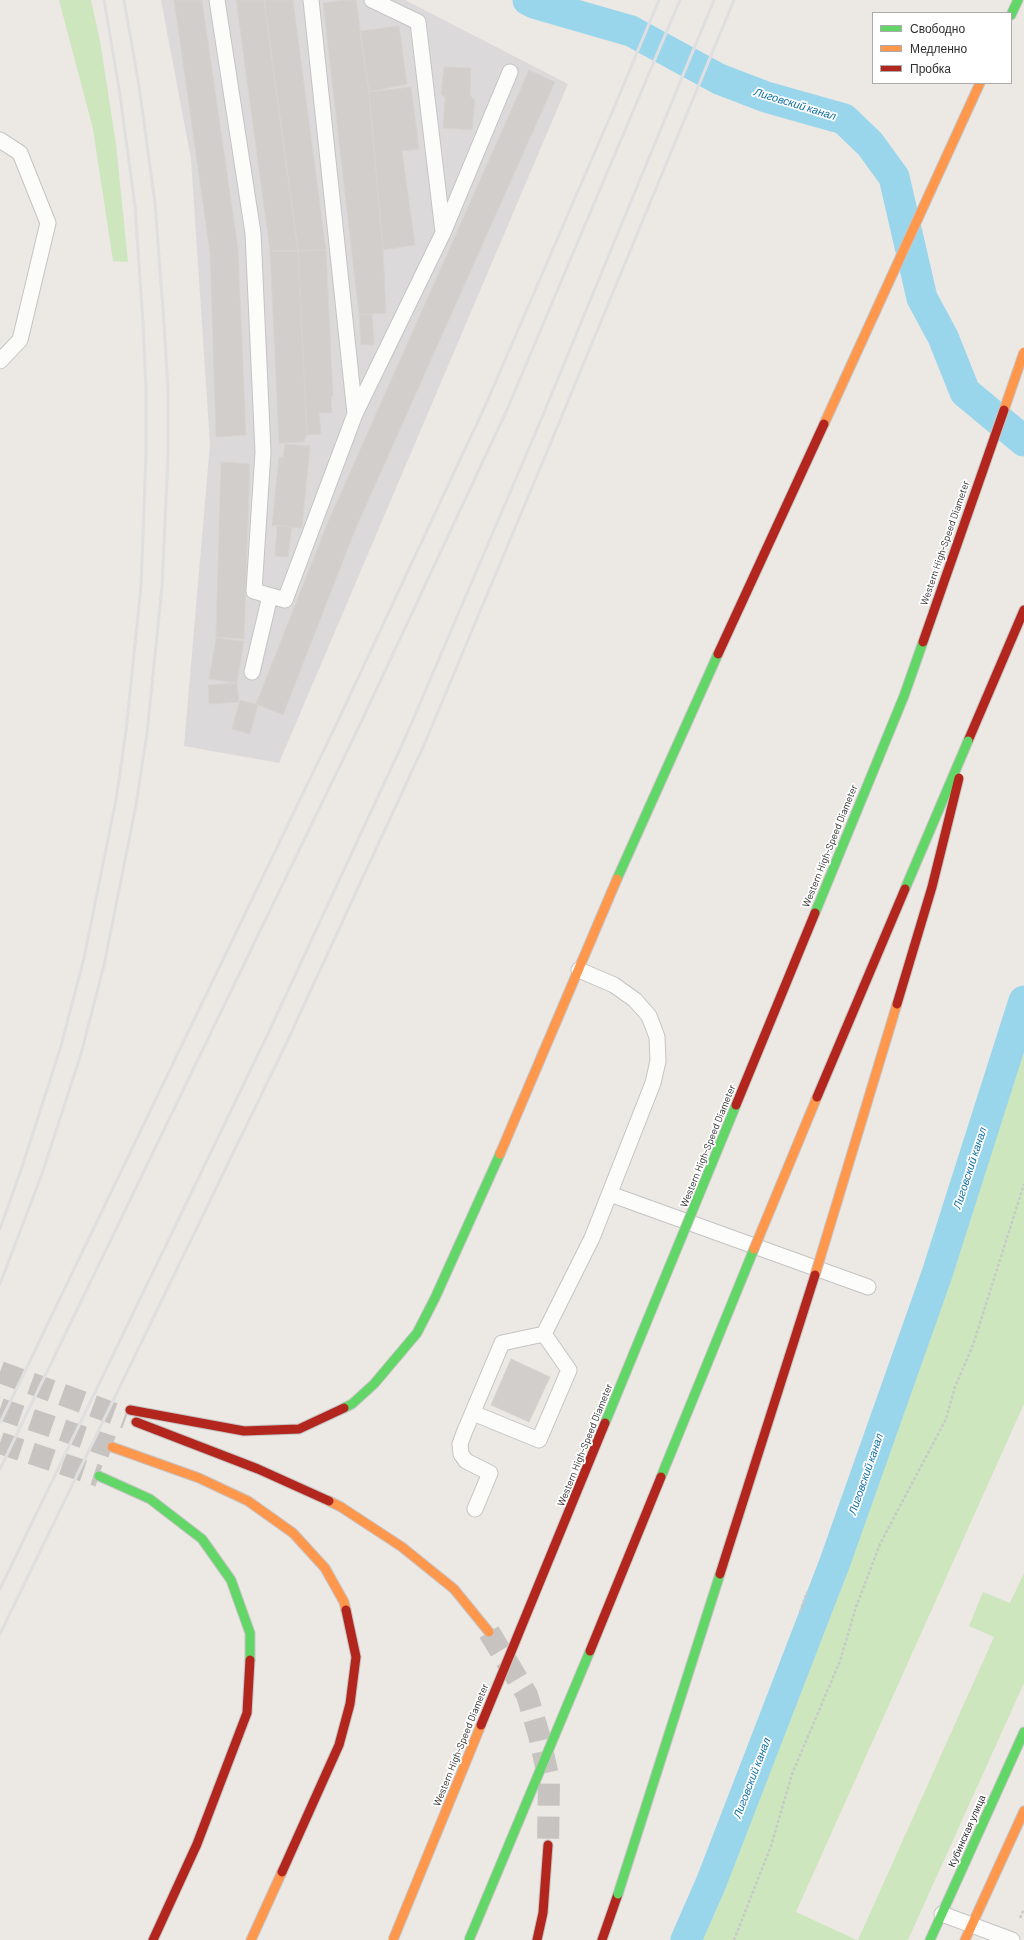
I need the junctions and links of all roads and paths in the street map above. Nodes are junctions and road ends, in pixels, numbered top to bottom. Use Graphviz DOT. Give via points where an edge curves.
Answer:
graph roads {
  1 [pos="217,0"];
  2 [pos="311,0"];
  3 [pos="372,0"];
  4 [pos="1018,0"];
  5 [pos="1012,13"];
  6 [pos="510,72"];
  7 [pos="980,84"];
  8 [pos="0,140"];
  9 [pos="443,233"];
  10 [pos="1024,352"];
  11 [pos="0,362"];
  12 [pos="355,414"];
  13 [pos="270,596"];
  14 [pos="1024,610"];
  15 [pos="252,672"];
  16 [pos="968,741"];
  17 [pos="579,970"];
  18 [pos="1024,1184"];
  19 [pos="610,1194"];
  20 [pos="868,1287"];
  21 [pos="544,1334"];
  22 [pos="473,1413"];
  23 [pos="112,1447"];
  24 [pos="99,1476"];
  25 [pos="475,1509"];
  26 [pos="807,1592"];
  27 [pos="800,1612"];
  28 [pos="488,1632"];
  29 [pos="1024,1732"];
  30 [pos="1024,1811"];
  31 [pos="548,1845"];
  32 [pos="942,1914"];
  33 [pos="972,1926"];
  34 [pos="153,1940"];
  35 [pos="251,1940"];
  36 [pos="392,1940"];
  37 [pos="469,1940"];
  38 [pos="537,1940"];
  39 [pos="602,1940"];
  40 [pos="734,1940"];
  41 [pos="930,1940"];
  42 [pos="965,1940"];
  43 [pos="1012,1940"];
  1 -- 13 [label="lane" via="253,233 263,452 254,591"];
  2 -- 12 [label="lane"];
  3 -- 9 [label="lane" via="418,22"];
  4 -- 5 [label="main road"];
  6 -- 9 [label="lane"];
  7 -- 17 [label="main road" via="634,838"];
  8 -- 11 [label="lane" via="20,153 48,223 20,340"];
  9 -- 12 [label="lane"];
  10 -- 36 [label="main road, Western High-Speed Diameter, bridge" via="904,696"];
  12 -- 13 [label="lane" via="285,600"];
  13 -- 15 [label="lane"];
  14 -- 16 [label="main road"];
  16 -- 37 [label="main road, bridge" via="782,1178 592,1646"];
  16 -- 39 [label="main road, bridge" via="932,888 850,1165"];
  17 -- 19 [label="lane" via="614,985 634,1000 649,1016 657,1037 658,1061 653,1083"];
  17 -- 28 [label="main road" via="435,1298 417,1333 374,1384 352,1404 299,1428 244,1431 128,1414 258,1469 341,1508 402,1547 454,1589"];
  18 -- 40 [label="path" via="973,1345 955,1387 946,1419 880,1544 856,1607 840,1661 792,1774 771,1846"];
  19 -- 20 [label="lane"];
  19 -- 21 [label="lane" via="592,1238"];
  21 -- 22 [label="lane" via="502,1344"];
  21 -- 22 [label="lane" via="569,1370 539,1440"];
  22 -- 25 [label="lane" via="460,1444 461,1454 466,1461 490,1473"];
  23 -- 35 [label="main road" via="199,1478 248,1501 293,1533 325,1568 344,1602 356,1657 350,1704 339,1745"];
  24 -- 34 [label="main road" via="150,1499 202,1539 231,1580 250,1633 247,1713 198,1844"];
  26 -- 27 [label="path"];
  29 -- 32 [label="main road, Кубинская улица"];
  30 -- 33 [label="main road"];
  31 -- 38 [label="main road" via="543,1913"];
  32 -- 33 [label="lane"];
  32 -- 41 [label="main road, Кубинская улица"];
  33 -- 42 [label="main road"];
  33 -- 43 [label="lane"];
}
